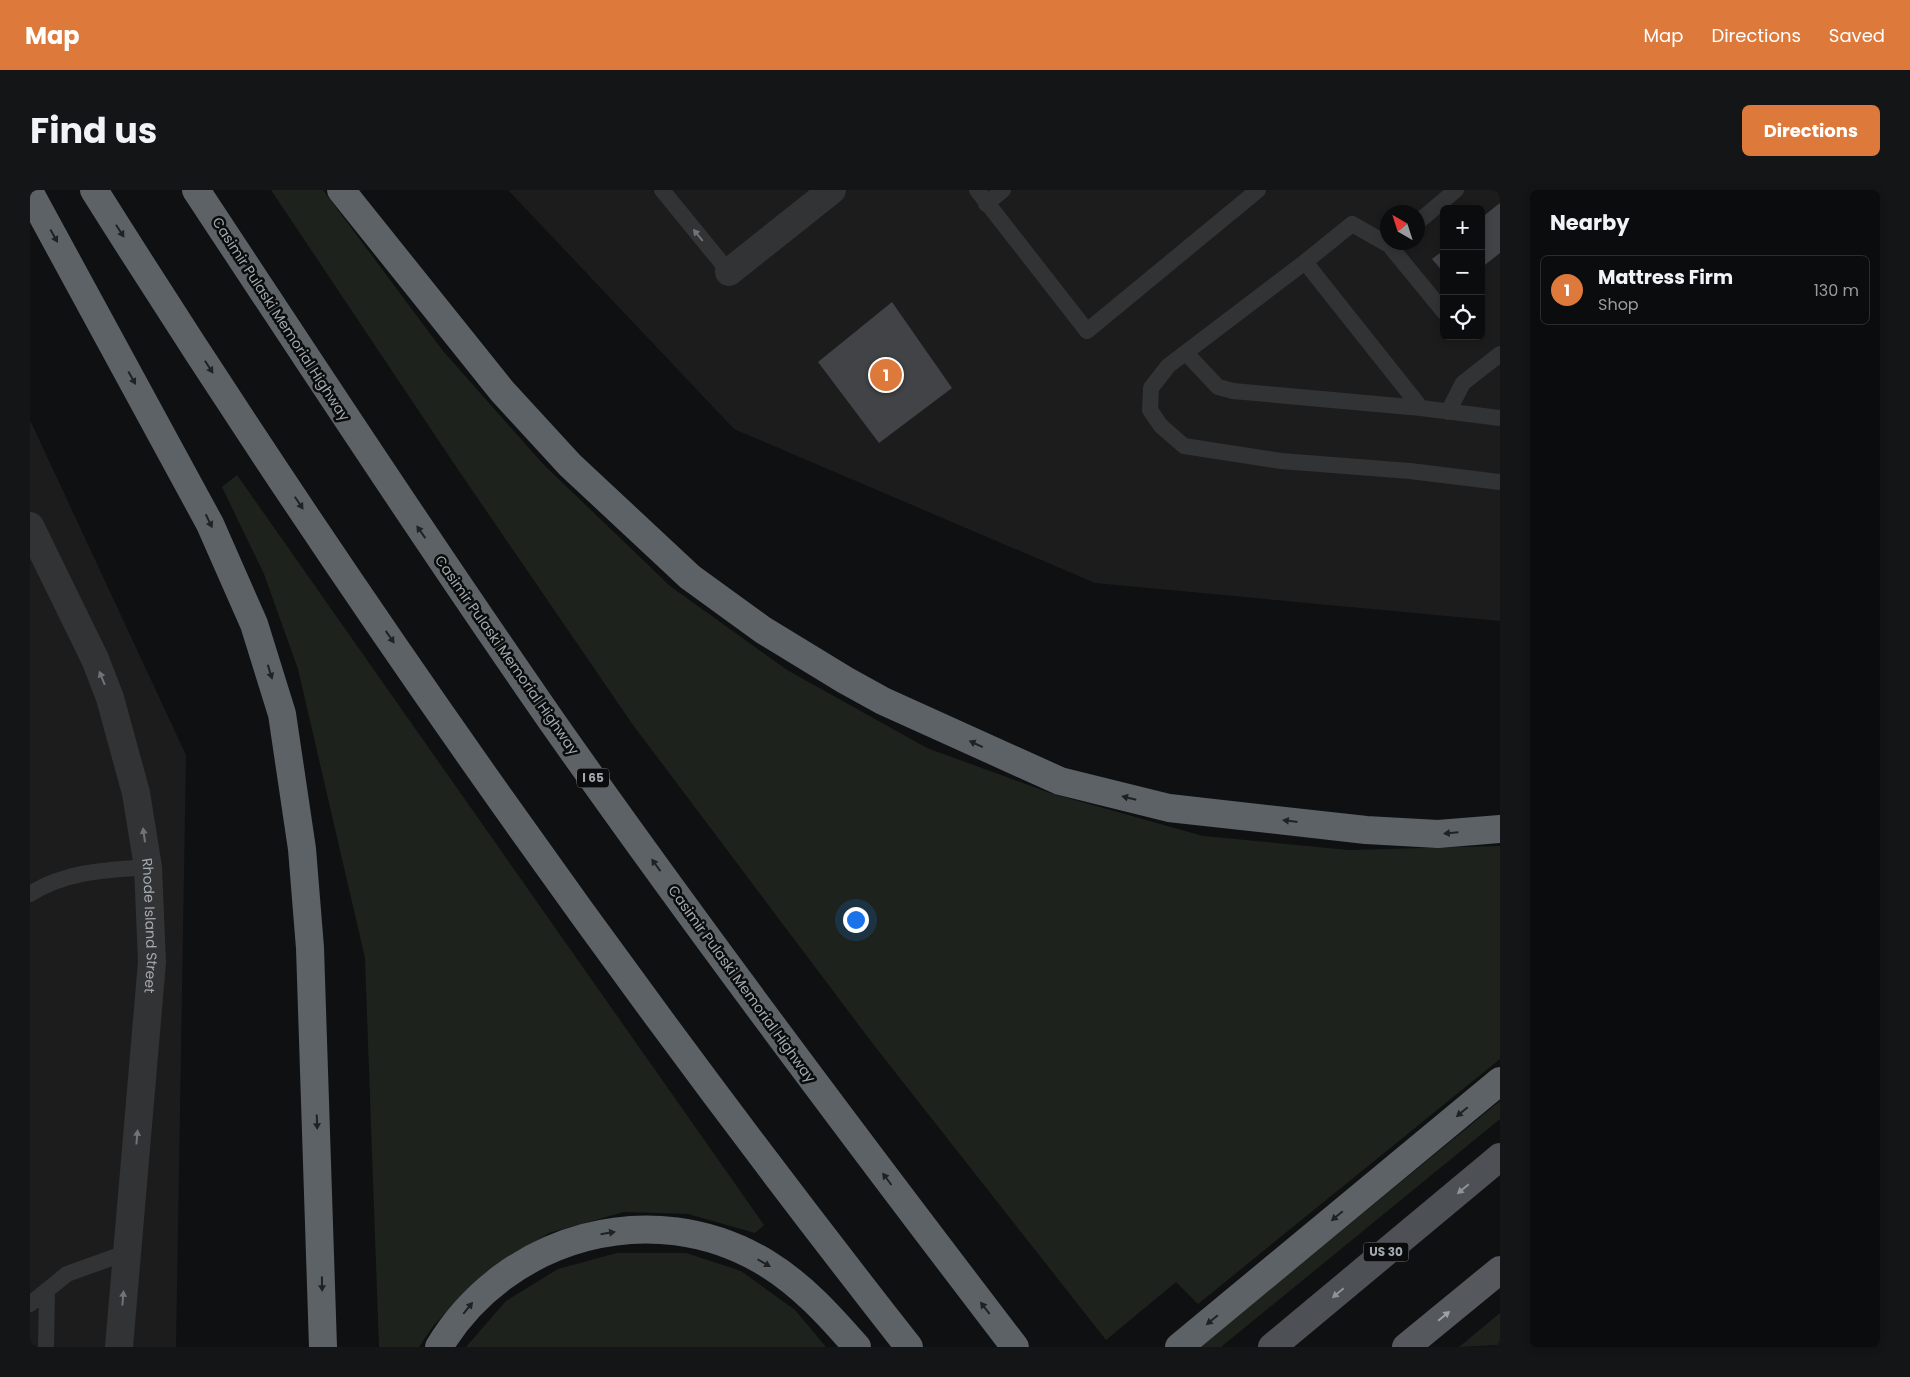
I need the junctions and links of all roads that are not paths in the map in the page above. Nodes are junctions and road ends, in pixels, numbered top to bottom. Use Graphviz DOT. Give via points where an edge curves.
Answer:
graph roads {
  1 [pos="94,190"];
  2 [pos="196,190"];
  3 [pos="341,190"];
  4 [pos="662,190"];
  5 [pos="832,190"];
  6 [pos="977,190"];
  7 [pos="1003,190"];
  8 [pos="1258,190"];
  9 [pos="1456,190"];
  10 [pos="30,193"];
  11 [pos="986,204"];
  12 [pos="1425,216"];
  13 [pos="1380,238"];
  14 [pos="1396,250"];
  15 [pos="1304,262"];
  16 [pos="729,272"];
  17 [pos="1440,307"];
  18 [pos="1186,353"];
  19 [pos="1500,354"];
  20 [pos="1421,408"];
  21 [pos="1448,412"];
  22 [pos="1500,418"];
  23 [pos="1500,482"];
  24 [pos="30,526"];
  25 [pos="1500,829"];
  26 [pos="148,867"];
  27 [pos="30,894"];
  28 [pos="1500,1081"];
  29 [pos="1500,1157"];
  30 [pos="128,1252"];
  31 [pos="1500,1270"];
  32 [pos="47,1290"];
  33 [pos="30,1304"];
  34 [pos="46,1347"];
  35 [pos="119,1347"];
  36 [pos="323,1347"];
  37 [pos="439,1347"];
  38 [pos="857,1347"];
  39 [pos="909,1347"];
  40 [pos="1015,1347"];
  41 [pos="1179,1347"];
  42 [pos="1272,1347"];
  43 [pos="1406,1347"];
  1 -- 39 [label="highway, one-way" via="253,435 484,774 718,1098"];
  40 -- 2 [label="highway, Casimir Pulaski Memorial Highway / I 65, one-way" via="788,1047 555,725 412,517"];
  25 -- 3 [label="highway, one-way" via="1438,834 1366,830 1169,808 1060,781 868,693 749,619 690,577 628,522 502,391"];
  16 -- 4 [label="lane, one-way"];
  5 -- 16 [label="street"];
  6 -- 11 [label="lane"];
  7 -- 11 [label="lane"];
  8 -- 11 [label="lane" via="1087,331"];
  9 -- 12 [label="lane"];
  10 -- 36 [label="highway, one-way" via="210,524 254,624 282,714 302,849 310,940"];
  13 -- 15 [label="lane" via="1352,224"];
  14 -- 17 [label="lane"];
  15 -- 18 [label="lane"];
  15 -- 20 [label="lane"];
  18 -- 20 [label="lane" via="1218,387 1233,391"];
  18 -- 23 [label="lane" via="1168,366 1151,388 1150,410 1161,426 1184,446 1281,461"];
  19 -- 21 [label="lane" via="1463,383"];
  20 -- 21 [label="lane"];
  21 -- 22 [label="lane"];
  26 -- 24 [label="street, Rhode Island Street, one-way" via="136,793 110,698 95,659"];
  26 -- 27 [label="lane" via="100,870 49,882"];
  30 -- 26 [label="street, Rhode Island Street, one-way" via="152,962"];
  28 -- 41 [label="highway, one-way"];
  29 -- 42 [label="main road, US 30, one-way"];
  30 -- 32 [label="lane" via="68,1274"];
  35 -- 30 [label="street, Rhode Island Street, one-way"];
  43 -- 31 [label="highway, one-way"];
  32 -- 33 [label="lane"];
  32 -- 34 [label="lane"];
  37 -- 38 [label="highway, one-way" via="474,1300 542,1252 586,1236 639,1228 686,1233 718,1242 764,1262 803,1289"];
}
